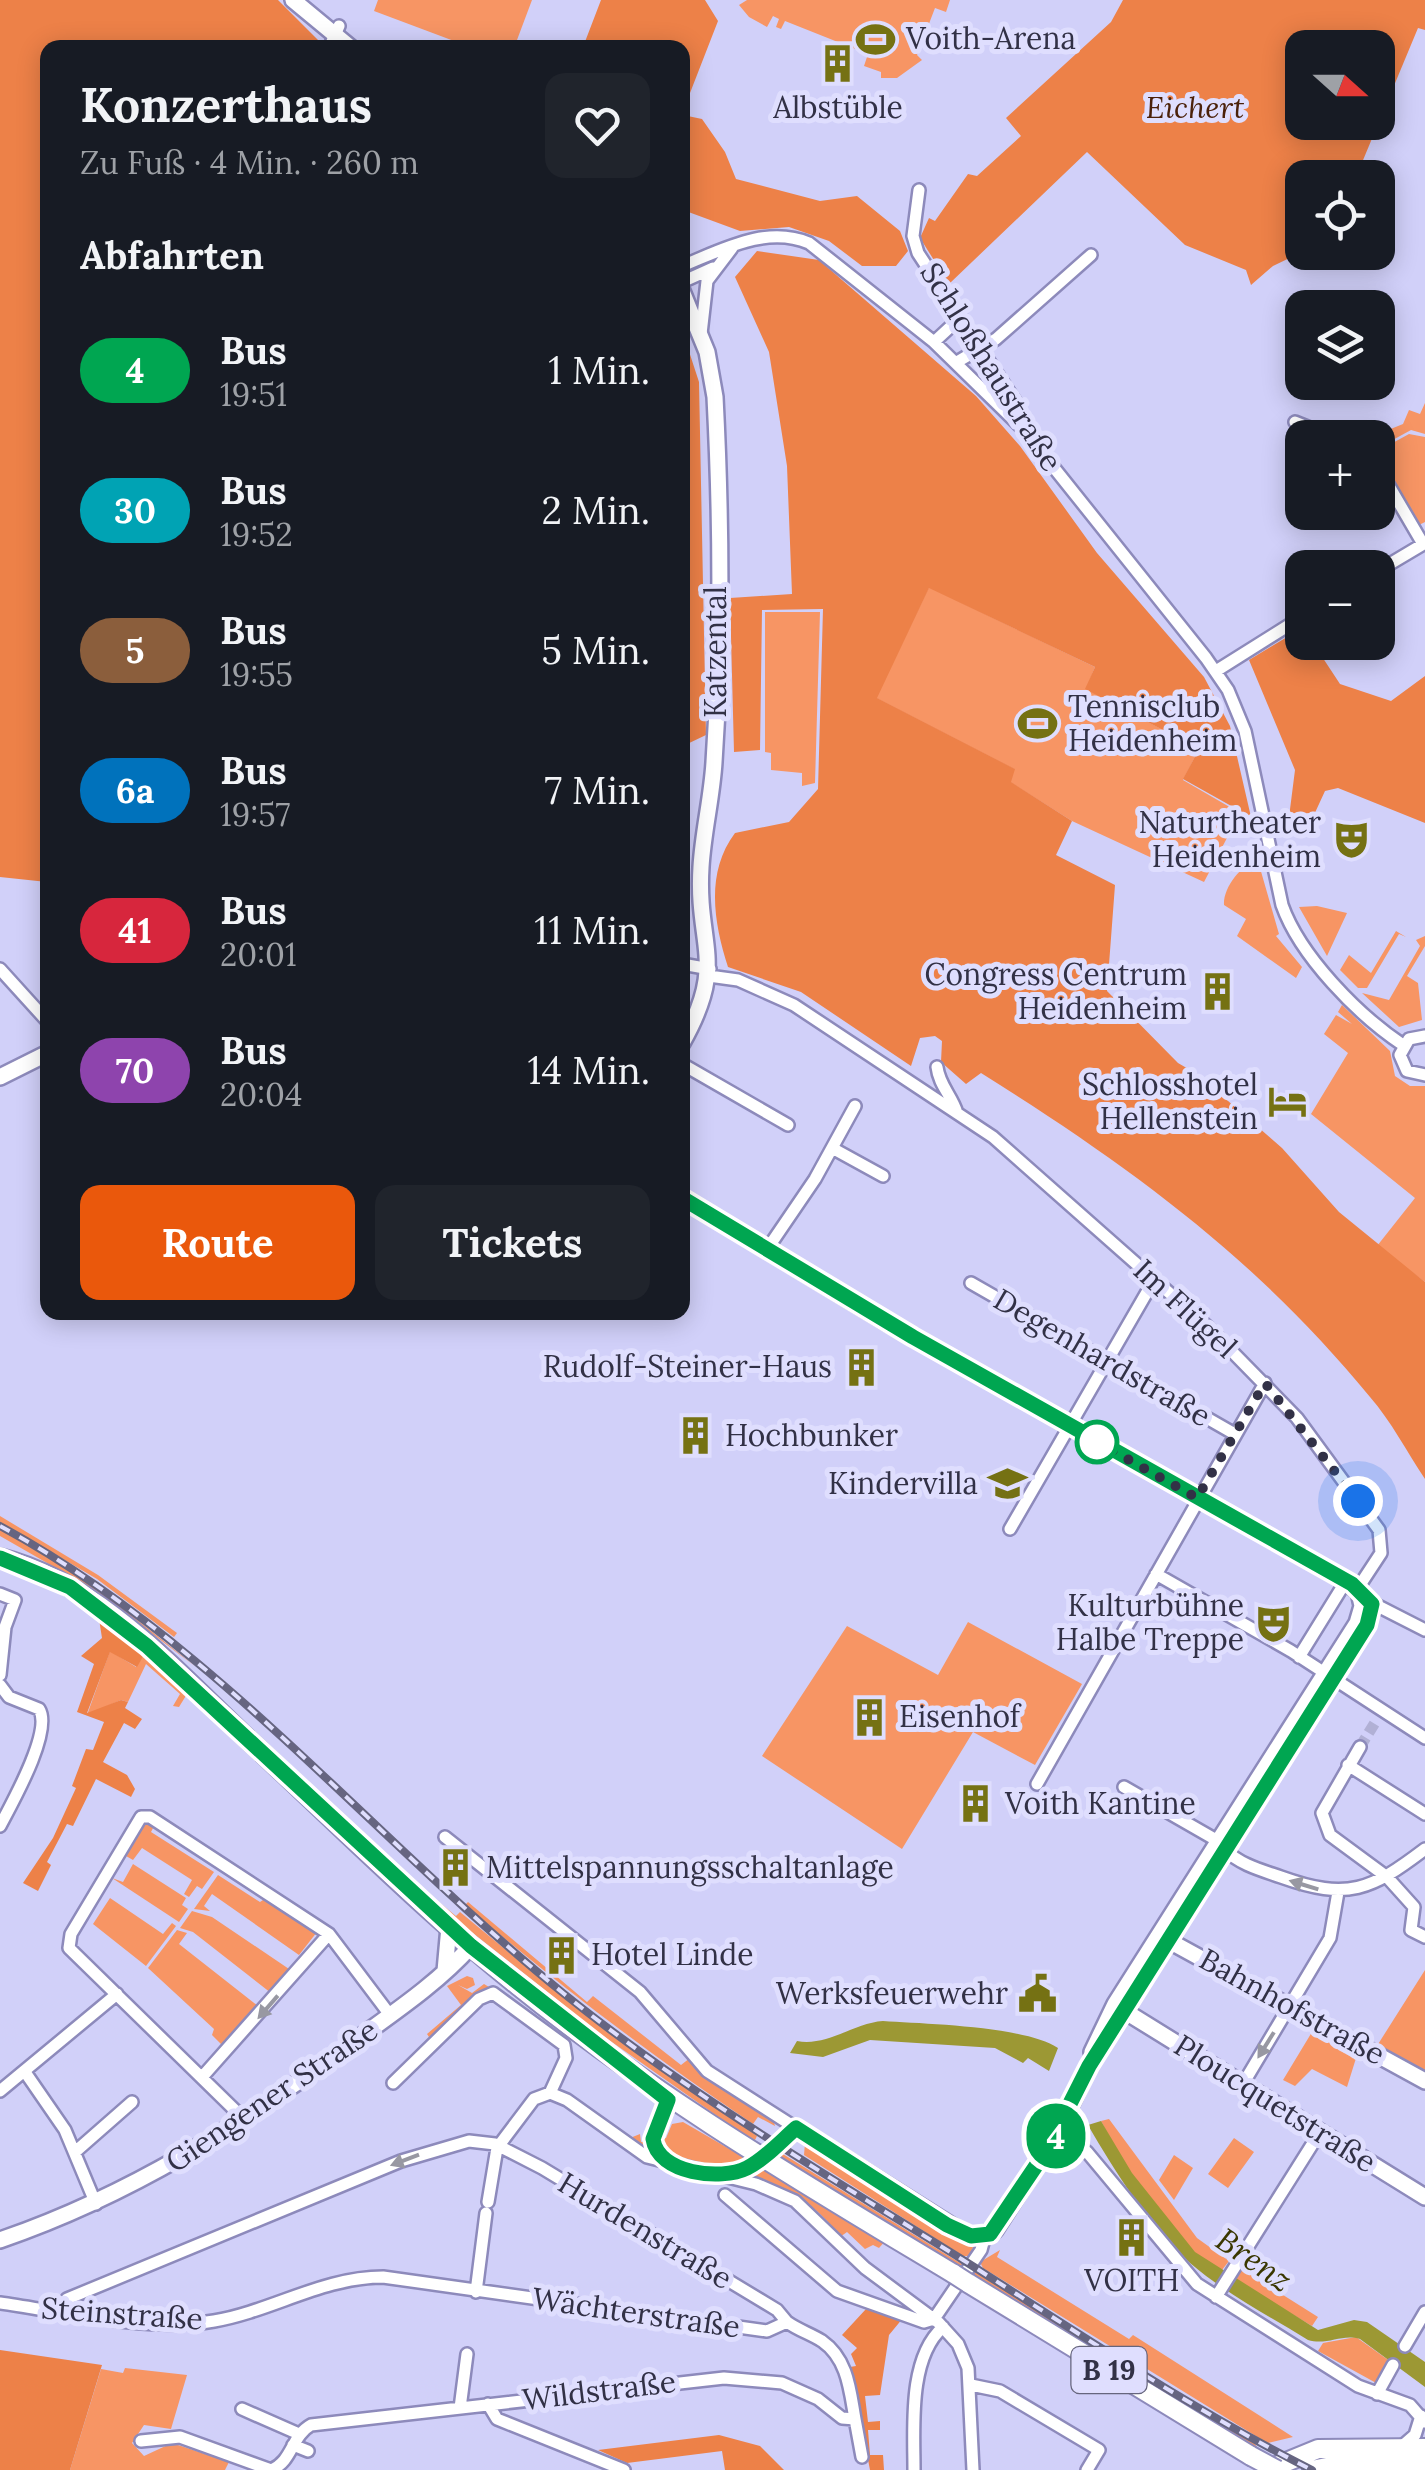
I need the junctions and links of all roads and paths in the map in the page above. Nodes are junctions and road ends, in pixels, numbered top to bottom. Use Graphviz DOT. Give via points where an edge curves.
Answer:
graph roads {
  1 [pos="293,0"];
  2 [pos="334,36"];
  3 [pos="919,190"];
  4 [pos="733,248"];
  5 [pos="1091,255"];
  6 [pos="690,263"];
  7 [pos="713,268"];
  8 [pos="690,278"];
  9 [pos="690,309"];
  10 [pos="962,317"];
  11 [pos="701,334"];
  12 [pos="934,342"];
  13 [pos="982,348"];
  14 [pos="957,362"];
  15 [pos="1023,429"];
  16 [pos="1395,494"];
  17 [pos="1424,543"];
  18 [pos="1395,561"];
  19 [pos="1285,628"];
  20 [pos="1216,671"];
  21 [pos="690,967"];
  22 [pos="0,968"];
  23 [pos="709,973"];
  24 [pos="40,1013"];
  25 [pos="690,1029"];
  26 [pos="1425,1036"];
  27 [pos="1403,1045"];
  28 [pos="40,1057"];
  29 [pos="938,1067"];
  30 [pos="690,1069"];
  31 [pos="1425,1075"];
  32 [pos="0,1077"];
  33 [pos="854,1106"];
  34 [pos="957,1112"];
  35 [pos="788,1125"];
  36 [pos="832,1148"];
  37 [pos="883,1176"];
  38 [pos="690,1203"];
  39 [pos="768,1248"];
  40 [pos="1154,1280"];
  41 [pos="971,1284"];
  42 [pos="1109,1362"];
  43 [pos="1265,1383"];
  44 [pos="1070,1427"];
  45 [pos="1233,1433"];
  46 [pos="1197,1498"];
  47 [pos="1010,1529"];
  48 [pos="0,1558"];
  49 [pos="1156,1574"];
  50 [pos="1361,1592"];
  51 [pos="0,1594"];
  52 [pos="1425,1630"];
  53 [pos="1299,1656"];
  54 [pos="0,1675"];
  55 [pos="1329,1676"];
  56 [pos="0,1685"];
  57 [pos="1425,1738"];
  58 [pos="1360,1747"];
  59 [pos="1348,1765"];
  60 [pos="1037,1784"];
  61 [pos="1124,1787"];
  62 [pos="1425,1814"];
  63 [pos="0,1826"];
  64 [pos="446,1837"];
  65 [pos="1223,1846"];
  66 [pos="1425,1848"];
  67 [pos="1387,1878"];
  68 [pos="1338,1892"];
  69 [pos="1425,1896"];
  70 [pos="1412,1904"];
  71 [pos="449,1927"];
  72 [pos="329,1934"];
  73 [pos="1164,1938"];
  74 [pos="1425,1938"];
  75 [pos="471,1946"];
  76 [pos="444,1971"];
  77 [pos="117,1994"];
  78 [pos="1290,2006"];
  79 [pos="1120,2008"];
  80 [pos="390,2015"];
  81 [pos="25,2072"];
  82 [pos="204,2076"];
  83 [pos="1425,2081"];
  84 [pos="393,2082"];
  85 [pos="1242,2084"];
  86 [pos="0,2091"];
  87 [pos="550,2093"];
  88 [pos="668,2100"];
  89 [pos="132,2102"];
  90 [pos="246,2120"];
  91 [pos="792,2132"];
  92 [pos="1058,2132"];
  93 [pos="1320,2132"];
  94 [pos="653,2139"];
  95 [pos="499,2146"];
  96 [pos="74,2152"];
  97 [pos="725,2195"];
  98 [pos="1425,2197"];
  99 [pos="96,2204"];
  100 [pos="985,2235"];
  101 [pos="0,2240"];
  102 [pos="476,2292"];
  103 [pos="1219,2292"];
  104 [pos="0,2303"];
  105 [pos="59,2312"];
  106 [pos="1424,2316"];
  107 [pos="787,2322"];
  108 [pos="938,2323"];
  109 [pos="1405,2346"];
  110 [pos="467,2354"];
  111 [pos="1393,2365"];
  112 [pos="971,2385"];
  113 [pos="1376,2394"];
  114 [pos="488,2404"];
  115 [pos="460,2408"];
  116 [pos="242,2409"];
  117 [pos="1422,2416"];
  118 [pos="854,2420"];
  119 [pos="141,2440"];
  120 [pos="296,2440"];
  121 [pos="308,2451"];
  122 [pos="1418,2452"];
  123 [pos="862,2457"];
  124 [pos="624,2470"];
  125 [pos="914,2470"];
  126 [pos="973,2470"];
  127 [pos="1087,2470"];
  128 [pos="1267,2470"];
  129 [pos="1277,2470"];
  130 [pos="1312,2470"];
  1 -- 2 [label="main road"];
  3 -- 10 [label="street, Schloßhaustraße" via="916,248"];
  4 -- 6 [label="street"];
  4 -- 7 [label="street"];
  4 -- 12 [label="street" via="777,236 809,244"];
  5 -- 13 [label="street"];
  7 -- 8 [label="street"];
  7 -- 11 [label="street, Katzental"];
  9 -- 11 [label="main road, Katzental"];
  10 -- 12 [label="street"];
  10 -- 13 [label="street, Schloßhaustraße"];
  11 -- 23 [label="main road, Katzental" via="716,406 716,732 700,882"];
  12 -- 14 [label="street"];
  13 -- 14 [label="street"];
  13 -- 15 [label="street, Schloßhaustraße" via="1018,404"];
  14 -- 15 [label="street"];
  15 -- 20 [label="street, Schloßhaustraße"];
  16 -- 17 [label="street"];
  17 -- 18 [label="street"];
  19 -- 20 [label="street"];
  20 -- 27 [label="street, Schloßhaustraße" via="1244,731 1292,930 1316,963"];
  21 -- 23 [label="street, Im Flügel"];
  22 -- 24 [label="street"];
  23 -- 25 [label="main road"];
  23 -- 34 [label="street, Im Flügel" via="794,1005"];
  26 -- 27 [label="street"];
  27 -- 31 [label="street, Schloßhaustraße" via="1402,1066"];
  28 -- 32 [label="main road"];
  29 -- 34 [label="street"];
  30 -- 35 [label="street"];
  33 -- 36 [label="street"];
  34 -- 40 [label="street, Im Flügel"];
  36 -- 37 [label="street"];
  36 -- 39 [label="street"];
  38 -- 39 [label="main road"];
  39 -- 44 [label="main road"];
  40 -- 42 [label="street"];
  40 -- 43 [label="street, Im Flügel"];
  41 -- 42 [label="street, Degenhardstraße"];
  42 -- 44 [label="street"];
  42 -- 45 [label="street, Degenhardstraße"];
  43 -- 45 [label="street"];
  43 -- 50 [label="street, Im Flügel" via="1382,1536 1381,1554"];
  44 -- 46 [label="main road"];
  44 -- 47 [label="street"];
  45 -- 46 [label="street"];
  46 -- 49 [label="street"];
  46 -- 50 [label="main road"];
  48 -- 71 [label="main road, B 19" via="70,1587 147,1646"];
  49 -- 53 [label="street"];
  49 -- 60 [label="street"];
  50 -- 52 [label="street"];
  50 -- 53 [label="street"];
  50 -- 55 [label="main road" via="1367,1625"];
  51 -- 54 [label="street" via="15,1600"];
  53 -- 55 [label="street"];
  55 -- 57 [label="street" via="1379,1716"];
  55 -- 65 [label="main road"];
  56 -- 63 [label="street" via="9,1697 39,1709 44,1722"];
  58 -- 59 [label="street"];
  59 -- 62 [label="street"];
  59 -- 67 [label="street" via="1322,1824"];
  61 -- 65 [label="street"];
  64 -- 91 [label="street" via="640,1992 706,2072"];
  68 -- 65 [label="street, one-way" via="1262,1870"];
  65 -- 73 [label="main road"];
  66 -- 67 [label="street"];
  67 -- 68 [label="street"];
  67 -- 70 [label="street"];
  68 -- 78 [label="street" via="1330,1938"];
  69 -- 70 [label="street"];
  70 -- 74 [label="street" via="1411,1930"];
  71 -- 75 [label="main road, B 19"];
  71 -- 76 [label="main road"];
  72 -- 77 [label="street" via="144,1816 68,1945"];
  72 -- 80 [label="street"];
  72 -- 82 [label="street, one-way"];
  73 -- 78 [label="main road, Bahnhofstraße"];
  73 -- 79 [label="main road"];
  75 -- 76 [label="main road, Giengener Straße"];
  75 -- 88 [label="main road, B 19"];
  76 -- 80 [label="main road, Giengener Straße"];
  77 -- 81 [label="street"];
  77 -- 82 [label="street"];
  78 -- 83 [label="main road, Bahnhofstraße"];
  78 -- 85 [label="street, one-way"];
  79 -- 85 [label="main road, Ploucquetstraße"];
  79 -- 92 [label="main road"];
  80 -- 90 [label="main road, Giengener Straße"];
  81 -- 86 [label="street"];
  81 -- 96 [label="street"];
  82 -- 90 [label="street"];
  84 -- 87 [label="street" via="493,1993 564,2045"];
  85 -- 93 [label="main road, Ploucquetstraße"];
  87 -- 95 [label="street" via="534,2098"];
  87 -- 108 [label="street" via="642,2155 764,2186 794,2201 865,2268"];
  88 -- 94 [label="main road"];
  88 -- 129 [label="main road, B 19, bridge"];
  89 -- 96 [label="street"];
  90 -- 99 [label="main road, Giengener Straße"];
  91 -- 100 [label="main road" via="947,2225"];
  92 -- 100 [label="main road" via="1000,2224"];
  92 -- 103 [label="street" via="1087,2152 1181,2270"];
  93 -- 98 [label="main road, Ploucquetstraße"];
  93 -- 103 [label="street"];
  95 -- 102 [label="street"];
  95 -- 105 [label="street, one-way" via="458,2142 401,2161 67,2299"];
  95 -- 107 [label="street, Hurdenstraße" via="777,2310"];
  96 -- 99 [label="street"];
  97 -- 108 [label="street" via="742,2202 837,2291"];
  99 -- 101 [label="main road, Giengener Straße"];
  100 -- 108 [label="street"];
  102 -- 105 [label="street, Steinstraße" via="362,2277 205,2322"];
  102 -- 107 [label="street, Wächterstraße" via="766,2330"];
  103 -- 113 [label="street"];
  104 -- 105 [label="street, Steinstraße"];
  106 -- 109 [label="street"];
  107 -- 118 [label="street" via="836,2354"];
  108 -- 112 [label="street" via="962,2351"];
  108 -- 125 [label="street" via="920,2376"];
  110 -- 115 [label="street"];
  111 -- 113 [label="street"];
  112 -- 126 [label="street"];
  112 -- 127 [label="street" via="1000,2391 1099,2450"];
  113 -- 117 [label="street"];
  114 -- 115 [label="street, Wildstraße"];
  114 -- 118 [label="street, Wildstraße" via="748,2378 795,2388"];
  114 -- 124 [label="street" via="498,2419"];
  115 -- 120 [label="street, Wildstraße" via="311,2425"];
  116 -- 120 [label="street"];
  117 -- 122 [label="street"];
  118 -- 123 [label="street"];
  119 -- 120 [label="street, Wildstraße" via="180,2437 271,2470 284,2464"];
  120 -- 121 [label="street"];
  122 -- 128 [label="main road" via="1318,2448"];
  122 -- 130 [label="main road"];
}
